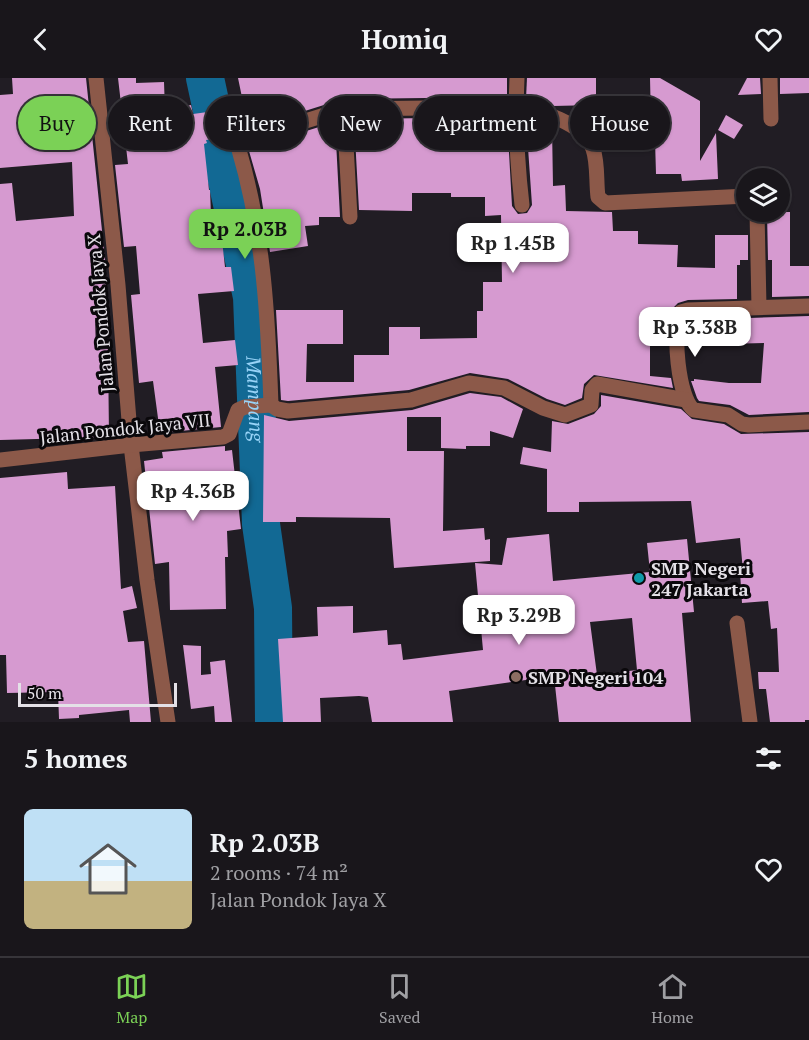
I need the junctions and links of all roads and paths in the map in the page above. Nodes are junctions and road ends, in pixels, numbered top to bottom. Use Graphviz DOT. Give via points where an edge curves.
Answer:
graph roads {
  1 [pos="96,78"];
  2 [pos="517,78"];
  3 [pos="770,78"];
  4 [pos="516,96"];
  5 [pos="319,117"];
  6 [pos="558,119"];
  7 [pos="771,119"];
  8 [pos="347,150"];
  9 [pos="517,150"];
  10 [pos="736,197"];
  11 [pos="522,205"];
  12 [pos="351,217"];
  13 [pos="757,222"];
  14 [pos="809,306"];
  15 [pos="759,307"];
  16 [pos="686,399"];
  17 [pos="267,405"];
  18 [pos="809,422"];
  19 [pos="131,445"];
  20 [pos="0,460"];
  21 [pos="737,623"];
  22 [pos="168,722"];
  23 [pos="750,722"];
  1 -- 19 [label="street, Jalan Pondok Jaya X"];
  2 -- 4 [label="street"];
  3 -- 7 [label="street"];
  5 -- 17 [label="street" via="251,138 239,150 262,261 269,329"];
  6 -- 10 [label="street" via="583,136 593,150 600,201"];
  8 -- 12 [label="street"];
  9 -- 11 [label="street"];
  13 -- 15 [label="street"];
  14 -- 15 [label="street"];
  15 -- 16 [label="street" via="681,312 679,369"];
  16 -- 17 [label="street, Jalan Pondok Jaya VII" via="597,384 593,387 591,405 566,415 504,388 469,383 411,400 288,411"];
  16 -- 18 [label="street" via="694,410 728,415 749,426"];
  17 -- 19 [label="street, Jalan Pondok Jaya VII" via="238,410 229,434 223,437"];
  19 -- 20 [label="street, Jalan Pondok Jaya VII"];
  19 -- 22 [label="street, Jalan Pondok Jaya X"];
  21 -- 23 [label="street"];
}
